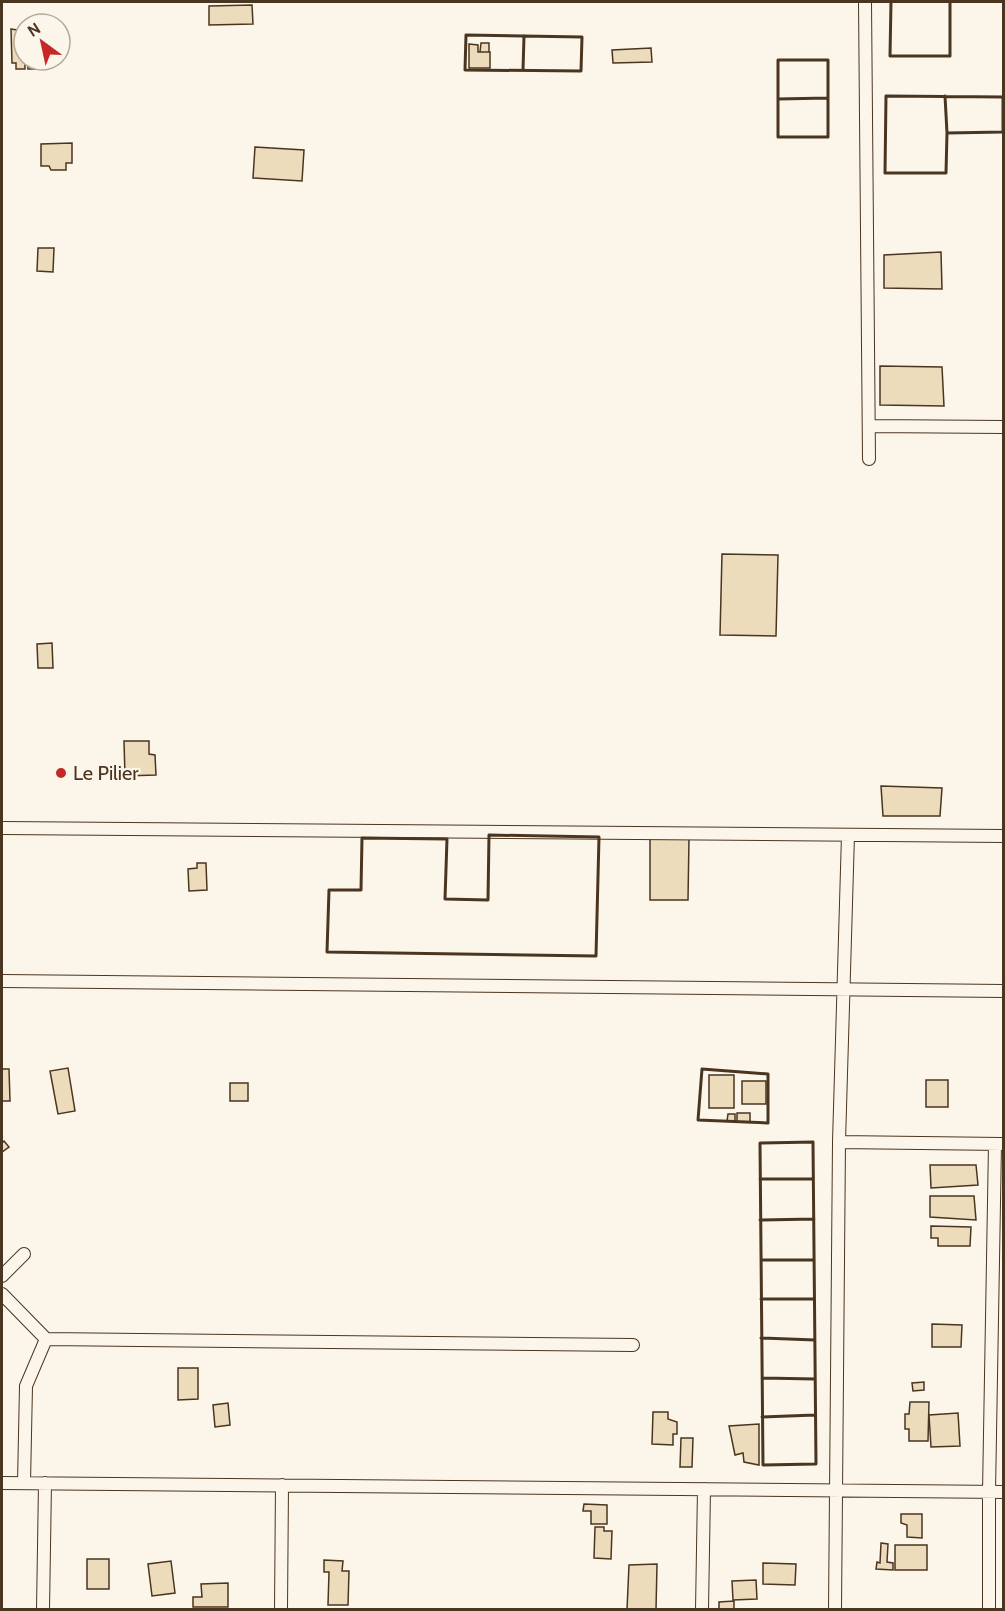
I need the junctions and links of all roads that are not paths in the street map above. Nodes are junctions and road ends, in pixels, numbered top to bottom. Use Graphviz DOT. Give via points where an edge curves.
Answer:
graph roads {
  1 [pos="865,2"];
  2 [pos="869,426"];
  3 [pos="1004,427"];
  4 [pos="870,459"];
  5 [pos="2,828"];
  6 [pos="848,835"];
  7 [pos="1004,836"];
  8 [pos="2,981"];
  9 [pos="843,990"];
  10 [pos="1004,991"];
  11 [pos="839,1142"];
  12 [pos="999,1144"];
  13 [pos="24,1254"];
  14 [pos="2,1276"];
  15 [pos="2,1294"];
  16 [pos="46,1339"];
  17 [pos="633,1345"];
  18 [pos="2,1483"];
  19 [pos="24,1483"];
  20 [pos="45,1483"];
  21 [pos="282,1485"];
  22 [pos="704,1489"];
  23 [pos="836,1490"];
  24 [pos="989,1492"];
  25 [pos="1004,1492"];
  26 [pos="43,1610"];
  27 [pos="281,1610"];
  28 [pos="702,1610"];
  29 [pos="835,1610"];
  30 [pos="989,1610"];
  1 -- 2 [label="street"];
  2 -- 3 [label="street"];
  2 -- 4 [label="street"];
  5 -- 6 [label="street"];
  6 -- 7 [label="street"];
  6 -- 9 [label="street"];
  8 -- 9 [label="street"];
  9 -- 10 [label="street"];
  9 -- 11 [label="street"];
  11 -- 12 [label="street"];
  11 -- 23 [label="street"];
  12 -- 24 [label="street"];
  13 -- 14 [label="street"];
  15 -- 16 [label="street"];
  16 -- 17 [label="street"];
  16 -- 19 [label="street" via="26,1386"];
  18 -- 19 [label="street"];
  19 -- 20 [label="street"];
  20 -- 21 [label="street"];
  20 -- 26 [label="street"];
  21 -- 22 [label="street"];
  21 -- 27 [label="street"];
  22 -- 23 [label="street"];
  22 -- 28 [label="street"];
  23 -- 24 [label="street"];
  23 -- 29 [label="street"];
  24 -- 25 [label="street"];
  24 -- 30 [label="street"];
}
